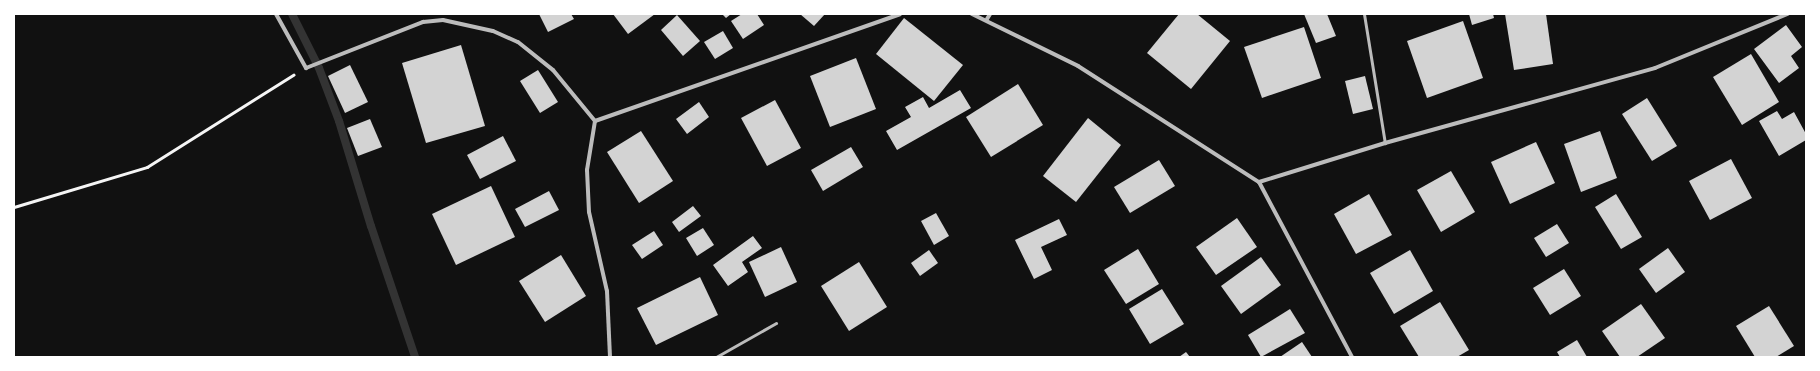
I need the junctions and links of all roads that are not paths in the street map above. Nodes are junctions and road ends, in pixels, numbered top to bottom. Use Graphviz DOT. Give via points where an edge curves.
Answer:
graph roads {
  1 [pos="276,14"];
  2 [pos="900,14"];
  3 [pos="972,14"];
  4 [pos="990,14"];
  5 [pos="1364,14"];
  6 [pos="1787,14"];
  7 [pos="987,20"];
  8 [pos="595,121"];
  9 [pos="1385,143"];
  10 [pos="1259,182"];
  11 [pos="776,323"];
  12 [pos="610,357"];
  13 [pos="716,357"];
  14 [pos="1352,357"];
  1 -- 8 [label="street" via="306,68 423,22 444,20 493,31 518,42 553,70"];
  2 -- 8 [label="street"];
  3 -- 7 [label="street"];
  4 -- 7 [label="street"];
  5 -- 9 [label="lane"];
  6 -- 9 [label="street" via="1655,68"];
  7 -- 10 [label="street" via="1078,66"];
  8 -- 12 [label="street" via="587,170 589,212 606,291"];
  9 -- 10 [label="street"];
  10 -- 14 [label="street"];
  11 -- 13 [label="lane"];
}
